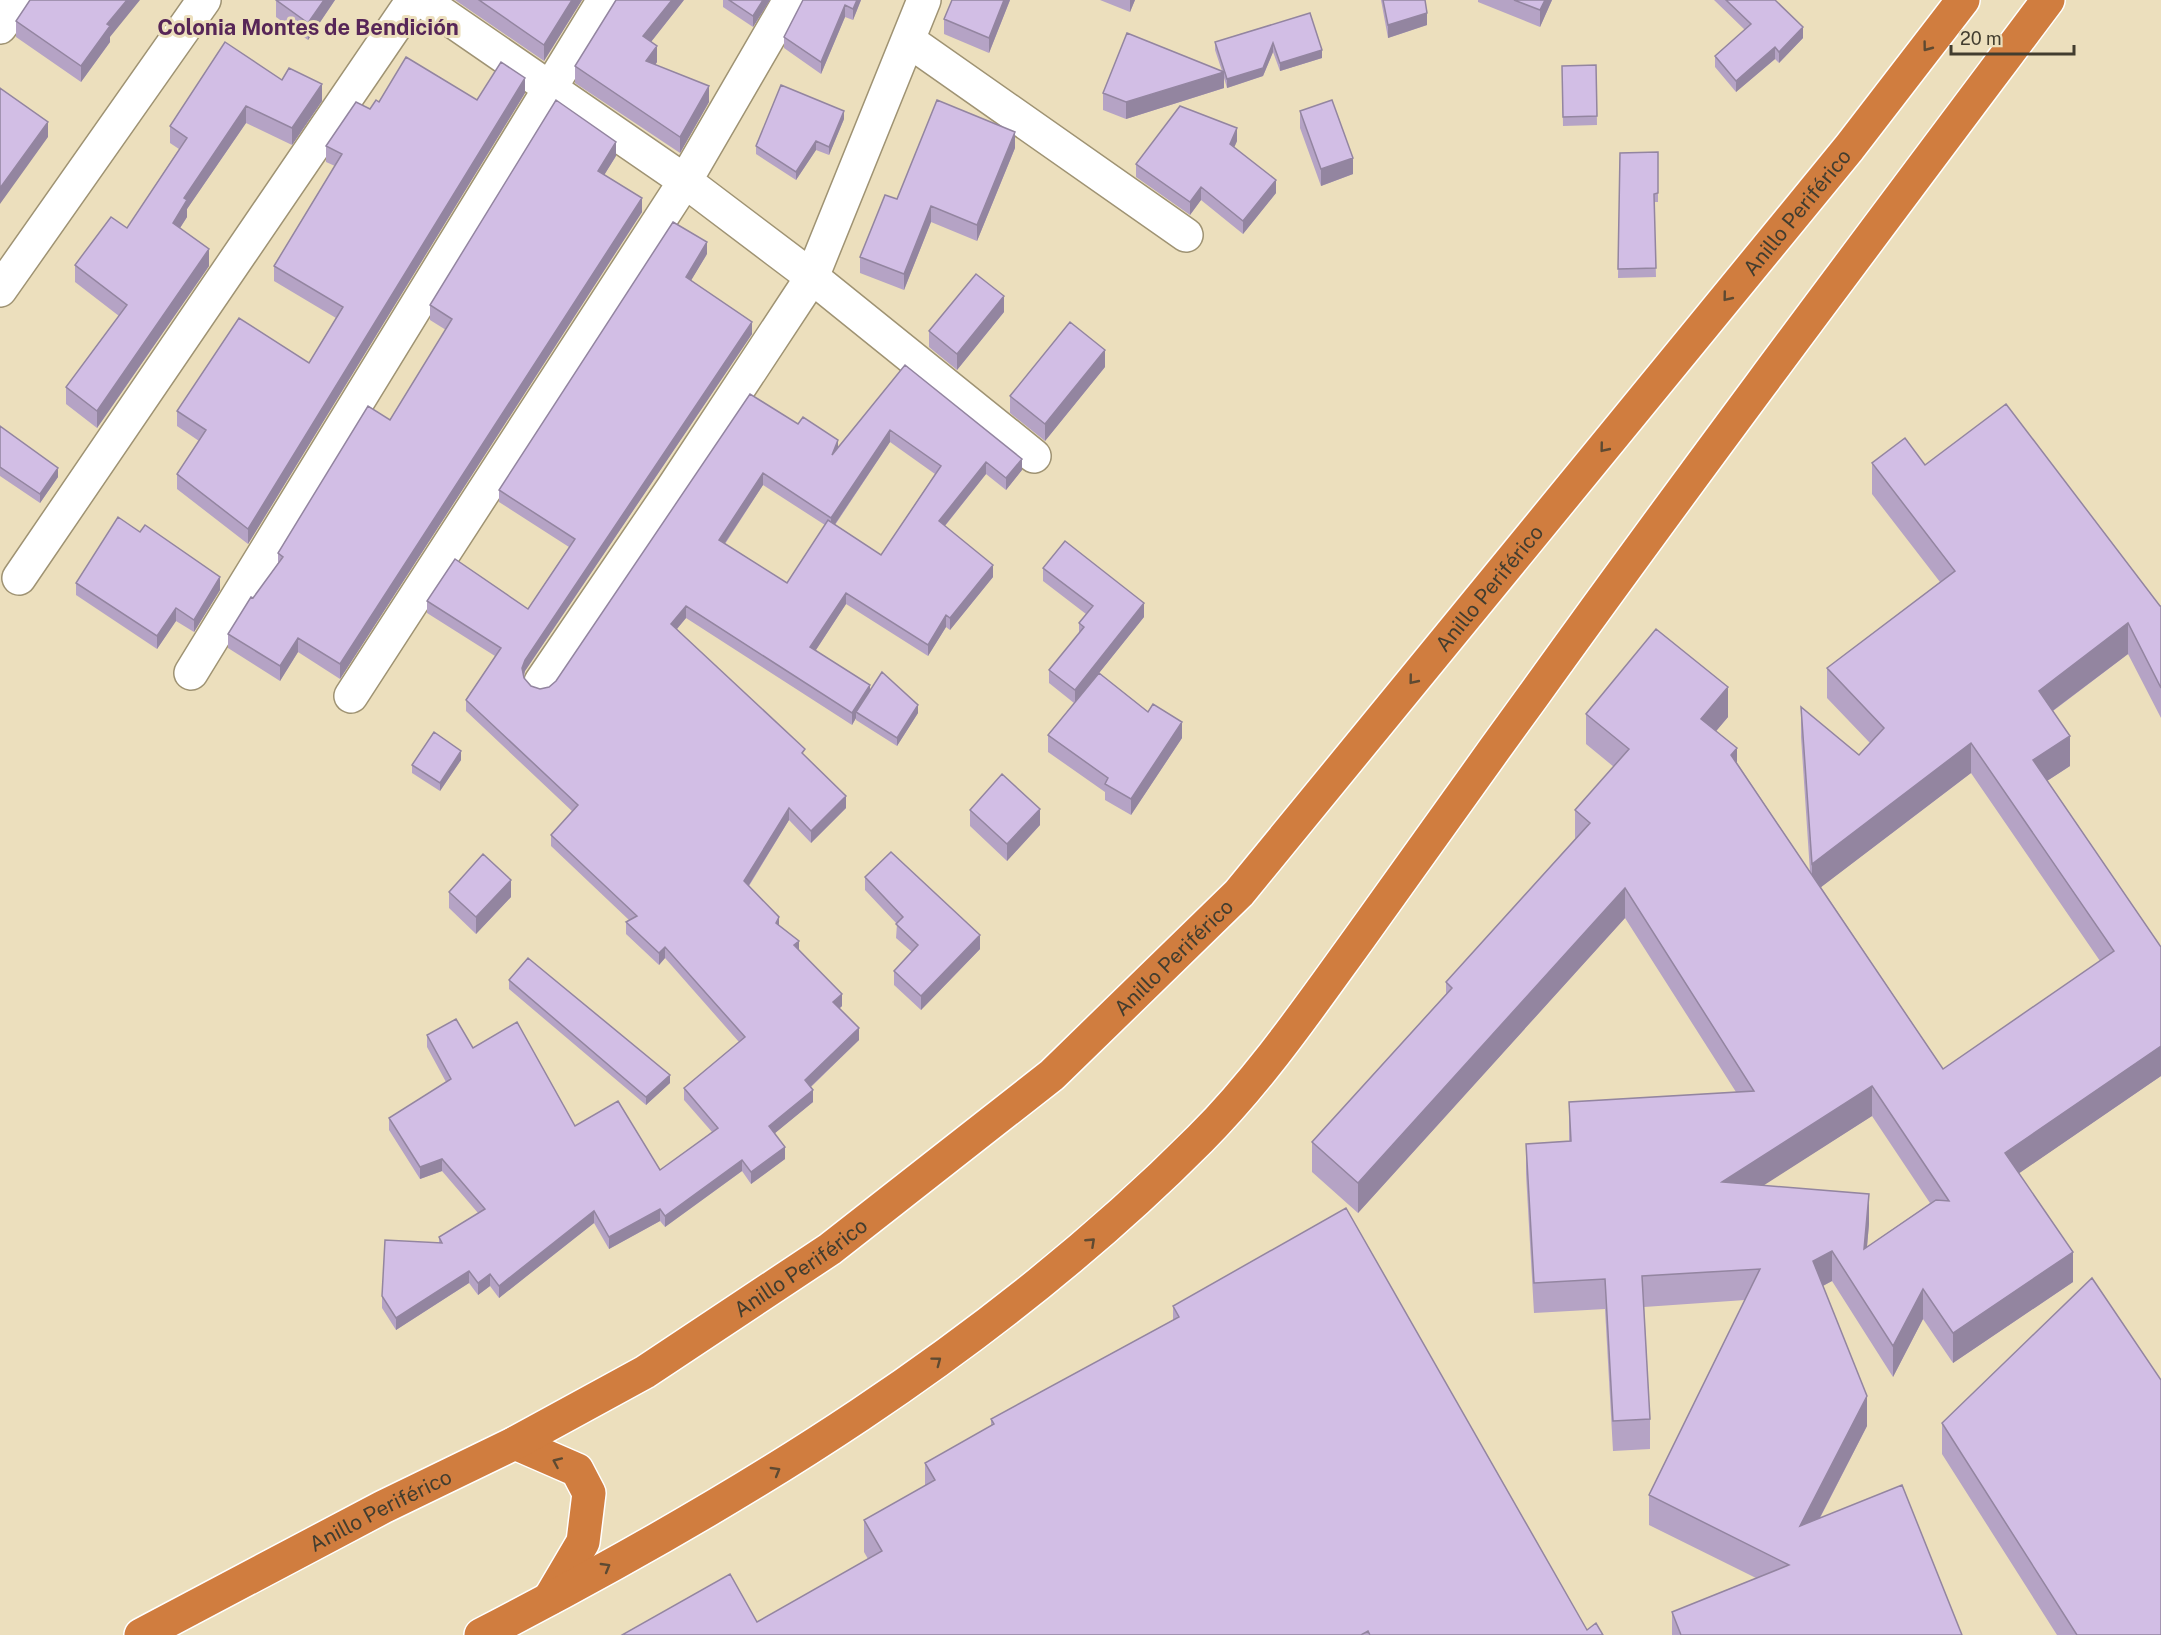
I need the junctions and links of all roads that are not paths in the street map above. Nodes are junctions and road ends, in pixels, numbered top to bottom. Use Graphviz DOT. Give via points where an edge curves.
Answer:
graph roads {
  1 [pos="20,0"];
  2 [pos="204,0"];
  3 [pos="413,0"];
  4 [pos="422,0"];
  5 [pos="604,0"];
  6 [pos="790,0"];
  7 [pos="924,0"];
  8 [pos="1963,0"];
  9 [pos="2048,0"];
  10 [pos="0,27"];
  11 [pos="908,40"];
  12 [pos="548,89"];
  13 [pos="685,182"];
  14 [pos="1186,235"];
  15 [pos="812,277"];
  16 [pos="0,290"];
  17 [pos="1034,456"];
  18 [pos="19,578"];
  19 [pos="191,673"];
  20 [pos="541,682"];
  21 [pos="351,696"];
  22 [pos="515,1443"];
  23 [pos="549,1600"];
  24 [pos="141,1635"];
  25 [pos="481,1635"];
  1 -- 10 [label="street"];
  2 -- 16 [label="street"];
  3 -- 18 [label="street"];
  4 -- 12 [label="street"];
  5 -- 12 [label="street"];
  6 -- 13 [label="street"];
  7 -- 11 [label="street"];
  8 -- 22 [label="highway, Anillo Periférico, one-way" via="1849,148 1239,893 1052,1075 918,1183 728,1319 645,1372"];
  23 -- 9 [label="highway, one-way" via="780,1468 914,1378 1074,1257 1203,1136 1280,1048 1669,507"];
  11 -- 14 [label="street"];
  11 -- 15 [label="street"];
  12 -- 13 [label="street"];
  12 -- 19 [label="street"];
  13 -- 15 [label="street"];
  13 -- 21 [label="street"];
  15 -- 17 [label="street"];
  15 -- 20 [label="street"];
  23 -- 22 [label="highway, one-way" via="583,1542 589,1493 577,1470"];
  22 -- 24 [label="highway, Anillo Periférico"];
  23 -- 25 [label="highway"];
}
